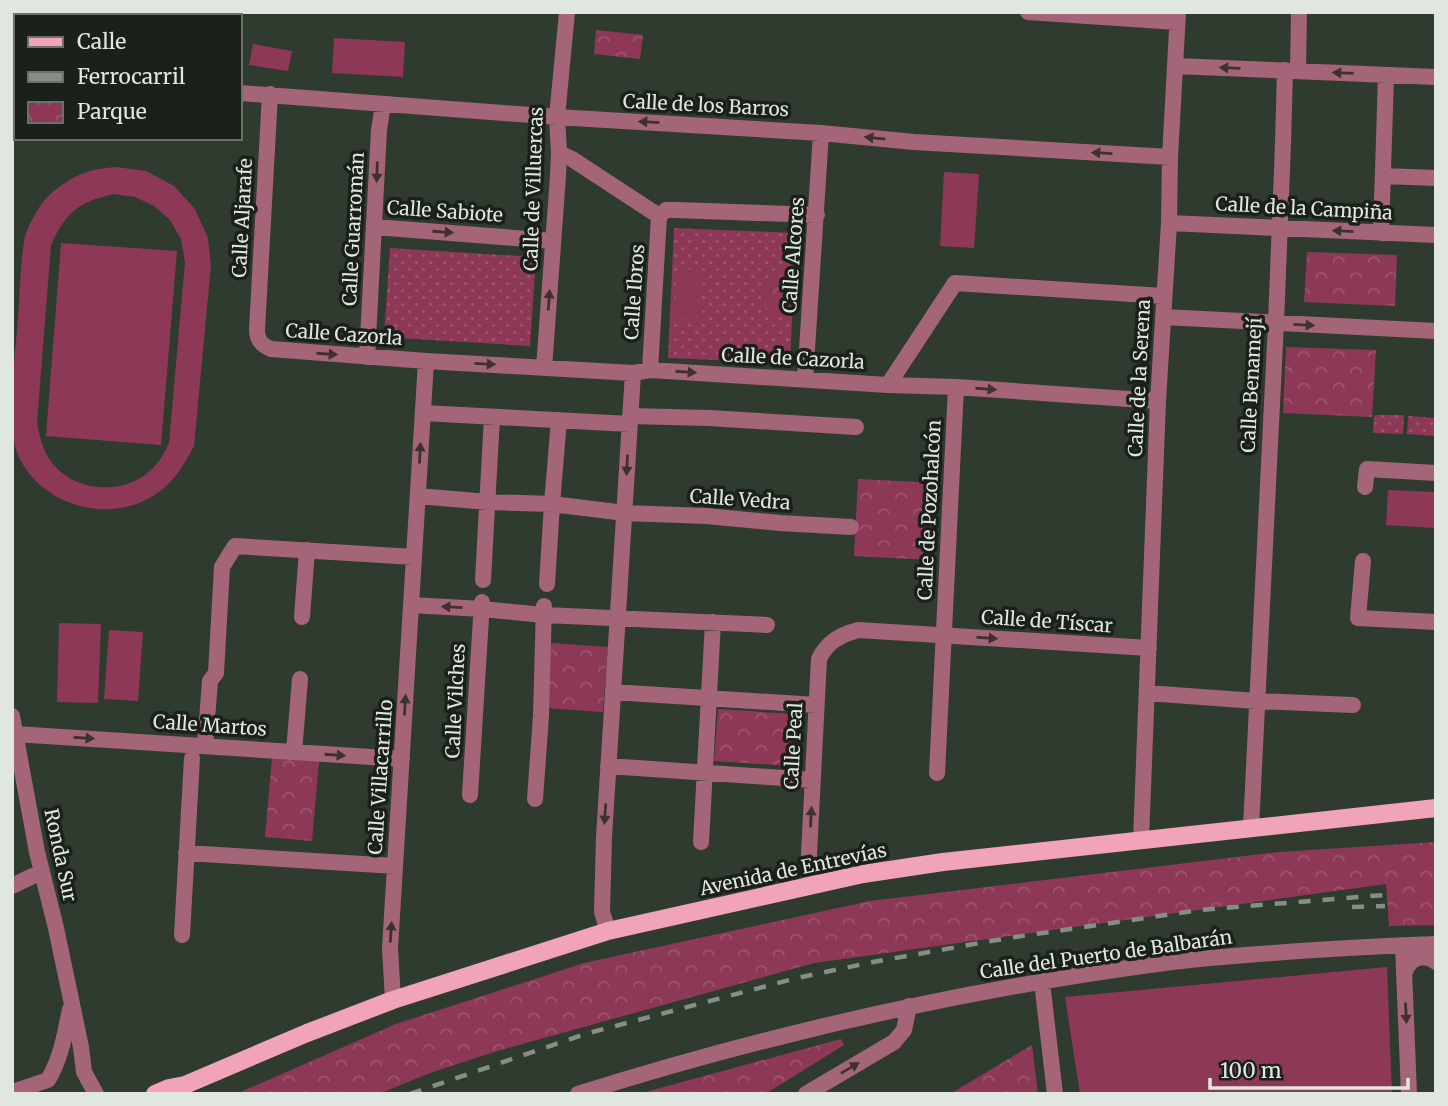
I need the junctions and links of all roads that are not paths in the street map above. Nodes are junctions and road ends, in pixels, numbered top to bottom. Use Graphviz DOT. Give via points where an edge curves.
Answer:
graph roads {
  1 [pos="567,12"];
  2 [pos="1028,12"];
  3 [pos="1299,12"];
  4 [pos="1177,17"];
  5 [pos="1175,66"];
  6 [pos="1291,71"];
  7 [pos="1386,75"];
  8 [pos="1436,77"];
  9 [pos="242,93"];
  10 [pos="270,94"];
  11 [pos="383,104"];
  12 [pos="556,117"];
  13 [pos="821,133"];
  14 [pos="559,153"];
  15 [pos="1171,157"];
  16 [pos="1383,176"];
  17 [pos="1436,178"];
  18 [pos="817,215"];
  19 [pos="659,216"];
  20 [pos="1169,223"];
  21 [pos="375,227"];
  22 [pos="1279,228"];
  23 [pos="1381,233"];
  24 [pos="1436,236"];
  25 [pos="553,241"];
  26 [pos="1164,296"];
  27 [pos="1163,317"];
  28 [pos="1276,323"];
  29 [pos="1436,331"];
  30 [pos="261,343"];
  31 [pos="367,357"];
  32 [pos="426,361"];
  33 [pos="544,368"];
  34 [pos="650,370"];
  35 [pos="633,373"];
  36 [pos="805,380"];
  37 [pos="888,385"];
  38 [pos="956,387"];
  39 [pos="1158,401"];
  40 [pos="423,413"];
  41 [pos="492,417"];
  42 [pos="630,420"];
  43 [pos="559,421"];
  44 [pos="856,427"];
  45 [pos="1436,473"];
  46 [pos="1365,487"];
  47 [pos="418,496"];
  48 [pos="488,502"];
  49 [pos="552,504"];
  50 [pos="625,513"];
  51 [pos="851,527"];
  52 [pos="307,550"];
  53 [pos="414,557"];
  54 [pos="1363,561"];
  55 [pos="483,580"];
  56 [pos="547,584"];
  57 [pos="411,605"];
  58 [pos="482,605"];
  59 [pos="544,610"];
  60 [pos="302,617"];
  61 [pos="618,619"];
  62 [pos="713,622"];
  63 [pos="1436,622"];
  64 [pos="766,625"];
  65 [pos="858,630"];
  66 [pos="944,635"];
  67 [pos="1149,648"];
  68 [pos="300,679"];
  69 [pos="613,691"];
  70 [pos="1147,693"];
  71 [pos="709,699"];
  72 [pos="1256,701"];
  73 [pos="816,705"];
  74 [pos="1353,705"];
  75 [pos="12,716"];
  76 [pos="14,734"];
  77 [pos="205,746"];
  78 [pos="295,752"];
  79 [pos="191,758"];
  80 [pos="402,759"];
  81 [pos="608,766"];
  82 [pos="705,772"];
  83 [pos="937,773"];
  84 [pos="812,780"];
  85 [pos="470,795"];
  86 [pos="535,799"];
  87 [pos="1436,808"];
  88 [pos="1251,828"];
  89 [pos="1141,840"];
  90 [pos="701,842"];
  91 [pos="186,853"];
  92 [pos="395,866"];
  93 [pos="41,872"];
  94 [pos="811,885"];
  95 [pos="12,886"];
  96 [pos="608,931"];
  97 [pos="182,935"];
  98 [pos="1436,944"];
  99 [pos="1403,945"];
  100 [pos="1436,962"];
  101 [pos="1404,975"];
  102 [pos="1042,982"];
  103 [pos="393,1000"];
  104 [pos="72,1002"];
  105 [pos="909,1006"];
  106 [pos="84,1072"];
  107 [pos="50,1082"];
  108 [pos="180,1089"];
  109 [pos="12,1092"];
  110 [pos="96,1094"];
  111 [pos="155,1094"];
  112 [pos="578,1094"];
  113 [pos="806,1094"];
  114 [pos="1055,1094"];
  115 [pos="1409,1094"];
  1 -- 12 [label="street, Calle de Villuercas"];
  2 -- 4 [label="street"];
  3 -- 6 [label="street, Calle Benamejí"];
  4 -- 5 [label="street, Calle de la Serena"];
  6 -- 5 [label="street, one-way"];
  5 -- 15 [label="street, Calle de la Serena"];
  7 -- 6 [label="street, one-way"];
  6 -- 22 [label="street, Calle Benamejí"];
  7 -- 8 [label="street"];
  7 -- 16 [label="street"];
  9 -- 10 [label="street, Calle de los Barros"];
  10 -- 11 [label="street, Calle de los Barros"];
  10 -- 30 [label="street, Calle Aljarafe" via="257,330"];
  11 -- 12 [label="street, Calle de los Barros"];
  11 -- 21 [label="street, Calle Guarromán, one-way"];
  13 -- 12 [label="street, Calle de los Barros, one-way"];
  12 -- 14 [label="street, Calle de Villuercas"];
  15 -- 13 [label="street, Calle de los Barros, one-way"];
  13 -- 18 [label="street, Calle Alcores"];
  14 -- 19 [label="street"];
  14 -- 25 [label="street, Calle de Villuercas"];
  15 -- 20 [label="street, Calle de la Serena"];
  16 -- 17 [label="street"];
  16 -- 23 [label="street"];
  18 -- 19 [label="street" via="666,210"];
  18 -- 36 [label="street, Calle Alcores"];
  19 -- 34 [label="street, Calle Ibros"];
  20 -- 22 [label="street, Calle de la Campiña"];
  20 -- 26 [label="street, Calle de la Serena"];
  21 -- 25 [label="street, Calle Sabiote, one-way"];
  21 -- 31 [label="street, Calle Guarromán"];
  23 -- 22 [label="street, Calle de la Campiña, one-way"];
  22 -- 28 [label="street, Calle Benamejí"];
  23 -- 24 [label="street, Calle de la Campiña"];
  33 -- 25 [label="street, Calle de Villuercas, one-way"];
  26 -- 27 [label="street, Calle de la Serena"];
  26 -- 37 [label="street" via="955,283"];
  27 -- 28 [label="street"];
  27 -- 39 [label="street, Calle de la Serena"];
  28 -- 29 [label="street, one-way"];
  28 -- 72 [label="street, Calle Benamejí"];
  30 -- 31 [label="street, Calle Cazorla, one-way" via="278,350"];
  31 -- 32 [label="street, Calle Cazorla"];
  32 -- 33 [label="street, Calle de Cazorla, one-way"];
  32 -- 40 [label="street, Calle Villacarrillo"];
  33 -- 35 [label="street, Calle de Cazorla"];
  34 -- 35 [label="street, Calle de Cazorla"];
  34 -- 36 [label="street, Calle de Cazorla, one-way"];
  35 -- 42 [label="street"];
  36 -- 37 [label="street, Calle de Cazorla"];
  37 -- 38 [label="street, Calle de Cazorla"];
  38 -- 39 [label="street, Calle de Cazorla, one-way"];
  38 -- 66 [label="street, Calle de Pozohalcón"];
  39 -- 67 [label="street, Calle de la Serena"];
  40 -- 41 [label="street"];
  47 -- 40 [label="street, Calle Villacarrillo, one-way"];
  41 -- 43 [label="street"];
  41 -- 48 [label="street"];
  42 -- 43 [label="street"];
  42 -- 44 [label="street" via="734,419"];
  42 -- 50 [label="street, one-way"];
  43 -- 49 [label="street"];
  45 -- 46 [label="street" via="1367,469"];
  47 -- 48 [label="street"];
  47 -- 53 [label="street, Calle Villacarrillo"];
  48 -- 49 [label="street"];
  48 -- 55 [label="street"];
  49 -- 50 [label="street"];
  49 -- 56 [label="street"];
  50 -- 51 [label="street, Calle Vedra"];
  50 -- 61 [label="street"];
  52 -- 53 [label="street"];
  52 -- 60 [label="street"];
  52 -- 77 [label="street" via="235,545 222,567 216,673 209,681"];
  53 -- 57 [label="street, Calle Villacarrillo"];
  54 -- 63 [label="street" via="1357,618"];
  58 -- 57 [label="street, one-way"];
  80 -- 57 [label="street, Calle Villacarrillo, one-way"];
  58 -- 59 [label="street"];
  58 -- 85 [label="street, Calle Vilches"];
  59 -- 61 [label="street"];
  59 -- 86 [label="street"];
  61 -- 62 [label="street"];
  61 -- 69 [label="street"];
  62 -- 64 [label="street"];
  62 -- 71 [label="street"];
  65 -- 66 [label="street, Calle de Tíscar"];
  65 -- 73 [label="street, Calle Peal" via="833,640 823,650"];
  66 -- 67 [label="street, Calle de Tíscar, one-way"];
  66 -- 83 [label="street"];
  67 -- 70 [label="street, Calle de la Serena"];
  68 -- 78 [label="street"];
  69 -- 71 [label="street"];
  69 -- 81 [label="street"];
  70 -- 72 [label="street"];
  70 -- 89 [label="street, Calle de la Serena"];
  71 -- 73 [label="street"];
  71 -- 82 [label="street"];
  72 -- 74 [label="street"];
  72 -- 88 [label="street, Calle Benamejí"];
  73 -- 84 [label="street, Calle Peal"];
  75 -- 76 [label="street, Ronda Sur"];
  76 -- 77 [label="street, Calle Martos, one-way"];
  76 -- 93 [label="street, Ronda Sur"];
  77 -- 78 [label="street, Calle Martos"];
  78 -- 80 [label="street, Calle Martos, one-way"];
  79 -- 91 [label="street, Calle Martos"];
  80 -- 92 [label="street, Calle Villacarrillo"];
  81 -- 82 [label="street"];
  81 -- 96 [label="street, one-way" via="602,912"];
  82 -- 84 [label="street"];
  82 -- 90 [label="street"];
  94 -- 84 [label="street, Calle Peal, one-way"];
  87 -- 88 [label="main road, Avenida de Entrevías"];
  88 -- 89 [label="main road, Avenida de Entrevías"];
  89 -- 94 [label="main road, Avenida de Entrevías" via="943,862"];
  91 -- 92 [label="street"];
  91 -- 97 [label="street, Calle Martos"];
  103 -- 92 [label="street, Calle Villacarrillo, one-way" via="390,948"];
  93 -- 95 [label="street"];
  93 -- 104 [label="street, Ronda Sur"];
  94 -- 96 [label="main road, Avenida de Entrevías"];
  96 -- 103 [label="main road, Avenida de Entrevías"];
  98 -- 99 [label="street, Calle del Puerto de Balbarán"];
  99 -- 101 [label="street"];
  99 -- 102 [label="street, Calle del Puerto de Balbarán" via="1173,961"];
  100 -- 101 [label="street" via="1415,958"];
  101 -- 115 [label="street, one-way"];
  102 -- 105 [label="street, Calle del Puerto de Balbarán"];
  102 -- 114 [label="street"];
  103 -- 108 [label="main road, Avenida de Entrevías"];
  104 -- 106 [label="street, Ronda Sur"];
  104 -- 107 [label="street, Ronda Sur"];
  105 -- 112 [label="street, Calle del Puerto de Balbarán" via="786,1035"];
  113 -- 105 [label="street, one-way" via="894,1042 904,1030"];
  106 -- 107 [label="street" via="64,1066"];
  106 -- 110 [label="street, Ronda Sur"];
  107 -- 109 [label="street"];
  108 -- 111 [label="main road, Avenida de Entrevías"];
}
